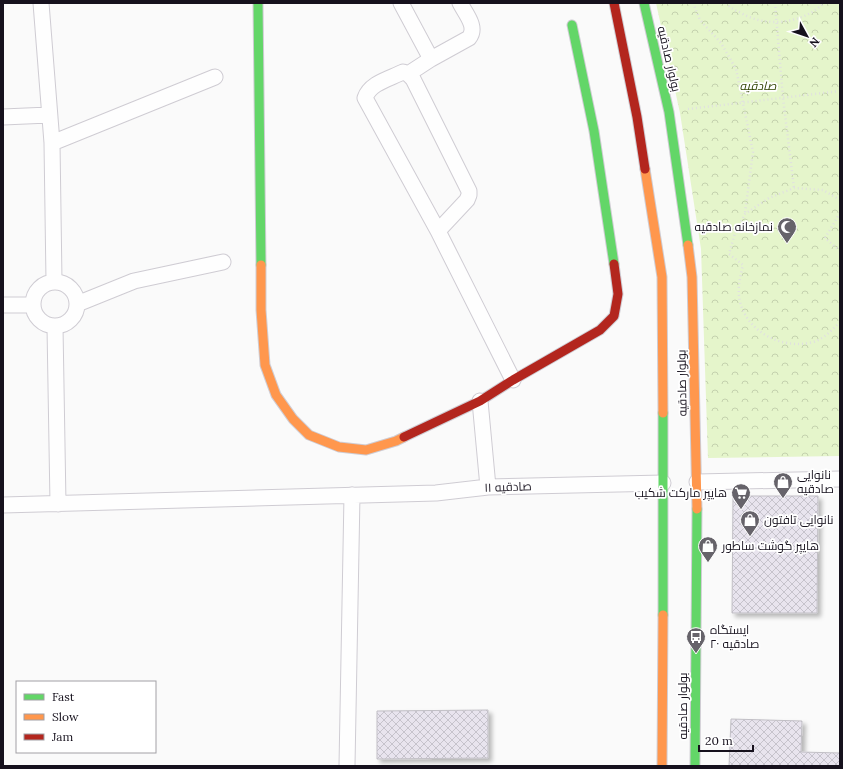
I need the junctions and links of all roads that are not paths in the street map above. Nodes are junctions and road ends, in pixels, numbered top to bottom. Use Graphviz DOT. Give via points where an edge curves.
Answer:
graph roads {
  1 [pos="40,3"];
  2 [pos="258,3"];
  3 [pos="401,3"];
  4 [pos="460,3"];
  5 [pos="614,3"];
  6 [pos="644,3"];
  7 [pos="572,25"];
  8 [pos="431,58"];
  9 [pos="408,74"];
  10 [pos="215,77"];
  11 [pos="49,115"];
  12 [pos="3,117"];
  13 [pos="52,143"];
  14 [pos="438,231"];
  15 [pos="223,262"];
  16 [pos="54,282"];
  17 [pos="77,304"];
  18 [pos="3,305"];
  19 [pos="32,305"];
  20 [pos="55,327"];
  21 [pos="513,380"];
  22 [pos="480,401"];
  23 [pos="840,479"];
  24 [pos="693,482"];
  25 [pos="667,483"];
  26 [pos="488,487"];
  27 [pos="352,495"];
  28 [pos="58,504"];
  29 [pos="3,505"];
  30 [pos="347,766"];
  31 [pos="662,766"];
  32 [pos="695,766"];
  1 -- 11 [label="street"];
  2 -- 22 [label="main road" via="261,310 266,365 276,394 293,420 309,435 339,447 366,450 396,441"];
  3 -- 8 [label="street"];
  4 -- 8 [label="street" via="470,22 472,34"];
  5 -- 25 [label="main road, بولوار صادقیه" via="637,117 662,277"];
  6 -- 24 [label="main road, بولوار صادقیه" via="669,112 692,277"];
  7 -- 21 [label="main road" via="594,131 618,294 614,316 600,330"];
  8 -- 9 [label="street"];
  9 -- 14 [label="street" via="413,79 469,191 467,200"];
  9 -- 14 [label="street" via="403,72 372,87 365,98"];
  10 -- 13 [label="street"];
  11 -- 12 [label="street"];
  11 -- 13 [label="street"];
  13 -- 16 [label="street"];
  14 -- 21 [label="street"];
  15 -- 17 [label="street" via="134,281"];
  16 -- 17 [label="street" via="63,283 70,288"];
  16 -- 19 [label="street" via="45,283 38,288 33,296"];
  17 -- 20 [label="street" via="71,320"];
  18 -- 19 [label="street"];
  19 -- 20 [label="street" via="39,321"];
  20 -- 28 [label="street"];
  21 -- 22 [label="main road"];
  22 -- 26 [label="street"];
  23 -- 24 [label="street"];
  24 -- 32 [label="main road, بولوار صادقیه"];
  25 -- 26 [label="street, صادقیه ۱۱"];
  25 -- 31 [label="main road, بولوار صادقیه"];
  26 -- 27 [label="street, صادقیه ۱۱" via="436,493"];
  27 -- 28 [label="street, صادقیه ۱۱"];
  27 -- 30 [label="street"];
  28 -- 29 [label="street, صادقیه ۱۱"];
}
